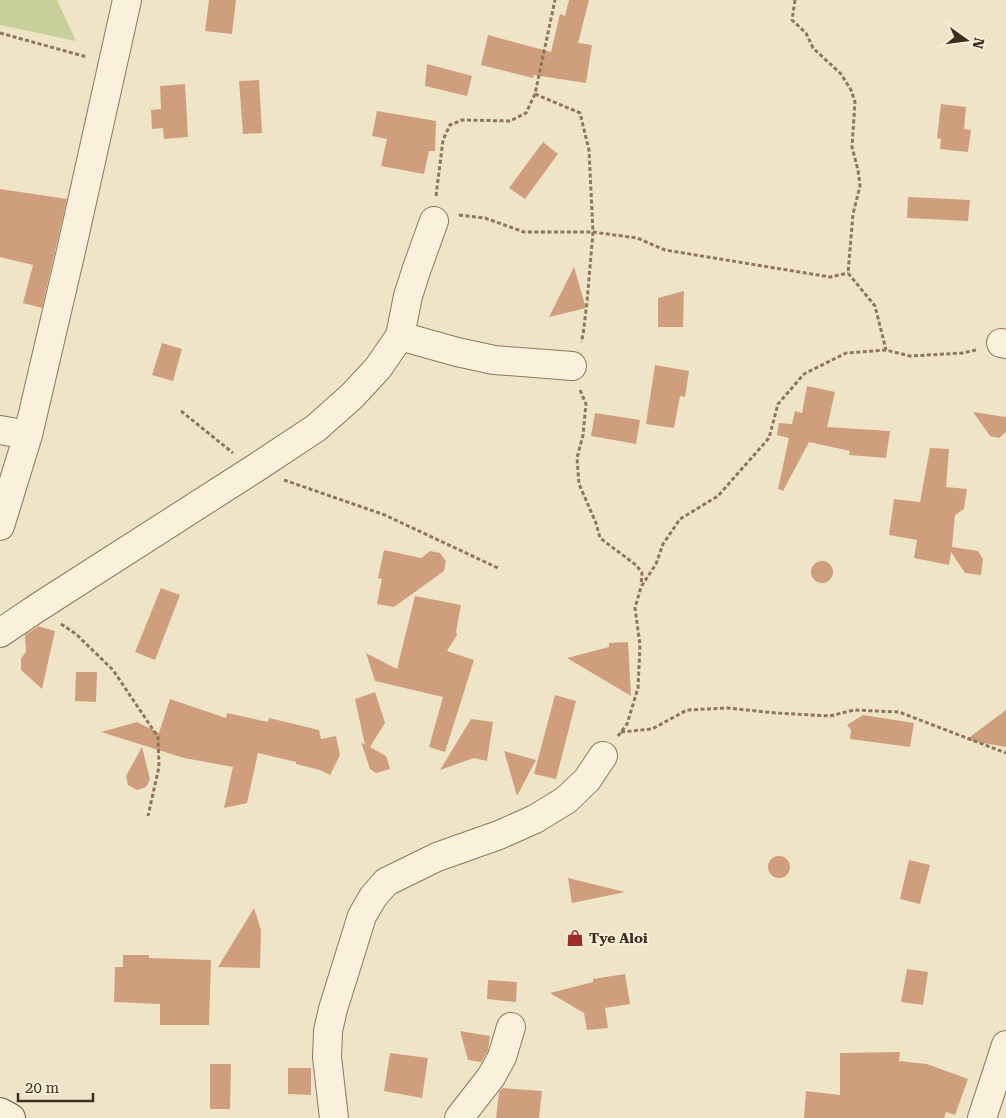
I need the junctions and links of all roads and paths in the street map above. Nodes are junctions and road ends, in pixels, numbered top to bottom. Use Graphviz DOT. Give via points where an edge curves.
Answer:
graph roads {
  1 [pos="127,0"];
  2 [pos="554,0"];
  3 [pos="795,0"];
  4 [pos="0,33"];
  5 [pos="112,64"];
  6 [pos="536,94"];
  7 [pos="434,221"];
  8 [pos="593,232"];
  9 [pos="848,273"];
  10 [pos="587,302"];
  11 [pos="400,336"];
  12 [pos="1004,343"];
  13 [pos="886,350"];
  14 [pos="572,366"];
  15 [pos="181,411"];
  16 [pos="0,430"];
  17 [pos="28,435"];
  18 [pos="583,435"];
  19 [pos="254,469"];
  20 [pos="0,526"];
  21 [pos="500,569"];
  22 [pos="641,587"];
  23 [pos="37,608"];
  24 [pos="0,633"];
  25 [pos="621,732"];
  26 [pos="1006,753"];
  27 [pos="603,756"];
  28 [pos="148,816"];
  29 [pos="511,1027"];
  30 [pos="1006,1045"];
  31 [pos="0,1112"];
  32 [pos="11,1118"];
  33 [pos="334,1118"];
  34 [pos="460,1118"];
  35 [pos="982,1118"];
  1 -- 5 [label="street"];
  2 -- 6 [label="path"];
  3 -- 9 [label="path" via="792,20 806,33 813,48 842,74 855,102 852,147 860,186 853,214"];
  4 -- 5 [label="path"];
  5 -- 17 [label="street"];
  6 -- 7 [label="path" via="526,112 510,121 462,120 450,125 443,140"];
  6 -- 8 [label="path" via="580,113 590,150"];
  7 -- 8 [label="path" via="458,215 485,218 524,232"];
  7 -- 11 [label="street" via="411,288"];
  8 -- 9 [label="path" via="637,238 665,250 830,277"];
  8 -- 10 [label="path"];
  9 -- 13 [label="path" via="875,306"];
  11 -- 14 [label="street" via="494,360"];
  11 -- 19 [label="street" via="378,368 352,396 316,428"];
  12 -- 13 [label="path" via="962,353 910,356"];
  13 -- 22 [label="path" via="846,353 804,374 778,404 769,438 718,496 680,519"];
  15 -- 19 [label="path"];
  16 -- 17 [label="street"];
  17 -- 20 [label="street"];
  18 -- 22 [label="path" via="577,458 579,484 600,538 636,565 642,573"];
  19 -- 21 [label="path" via="385,515"];
  19 -- 23 [label="street"];
  22 -- 25 [label="path" via="635,608 640,645 638,688 627,724"];
  23 -- 24 [label="street"];
  23 -- 28 [label="path" via="76,634 113,670 158,737 159,767"];
  25 -- 26 [label="path" via="652,729 687,710 728,708 830,716 854,710 899,712"];
  25 -- 27 [label="path"];
  27 -- 33 [label="street" via="587,780 566,800 535,820 437,857 386,882 373,897 362,916 328,1031 327,1057"];
  29 -- 34 [label="street" via="502,1057 491,1077"];
  30 -- 35 [label="street"];
  31 -- 32 [label="street"];
}
